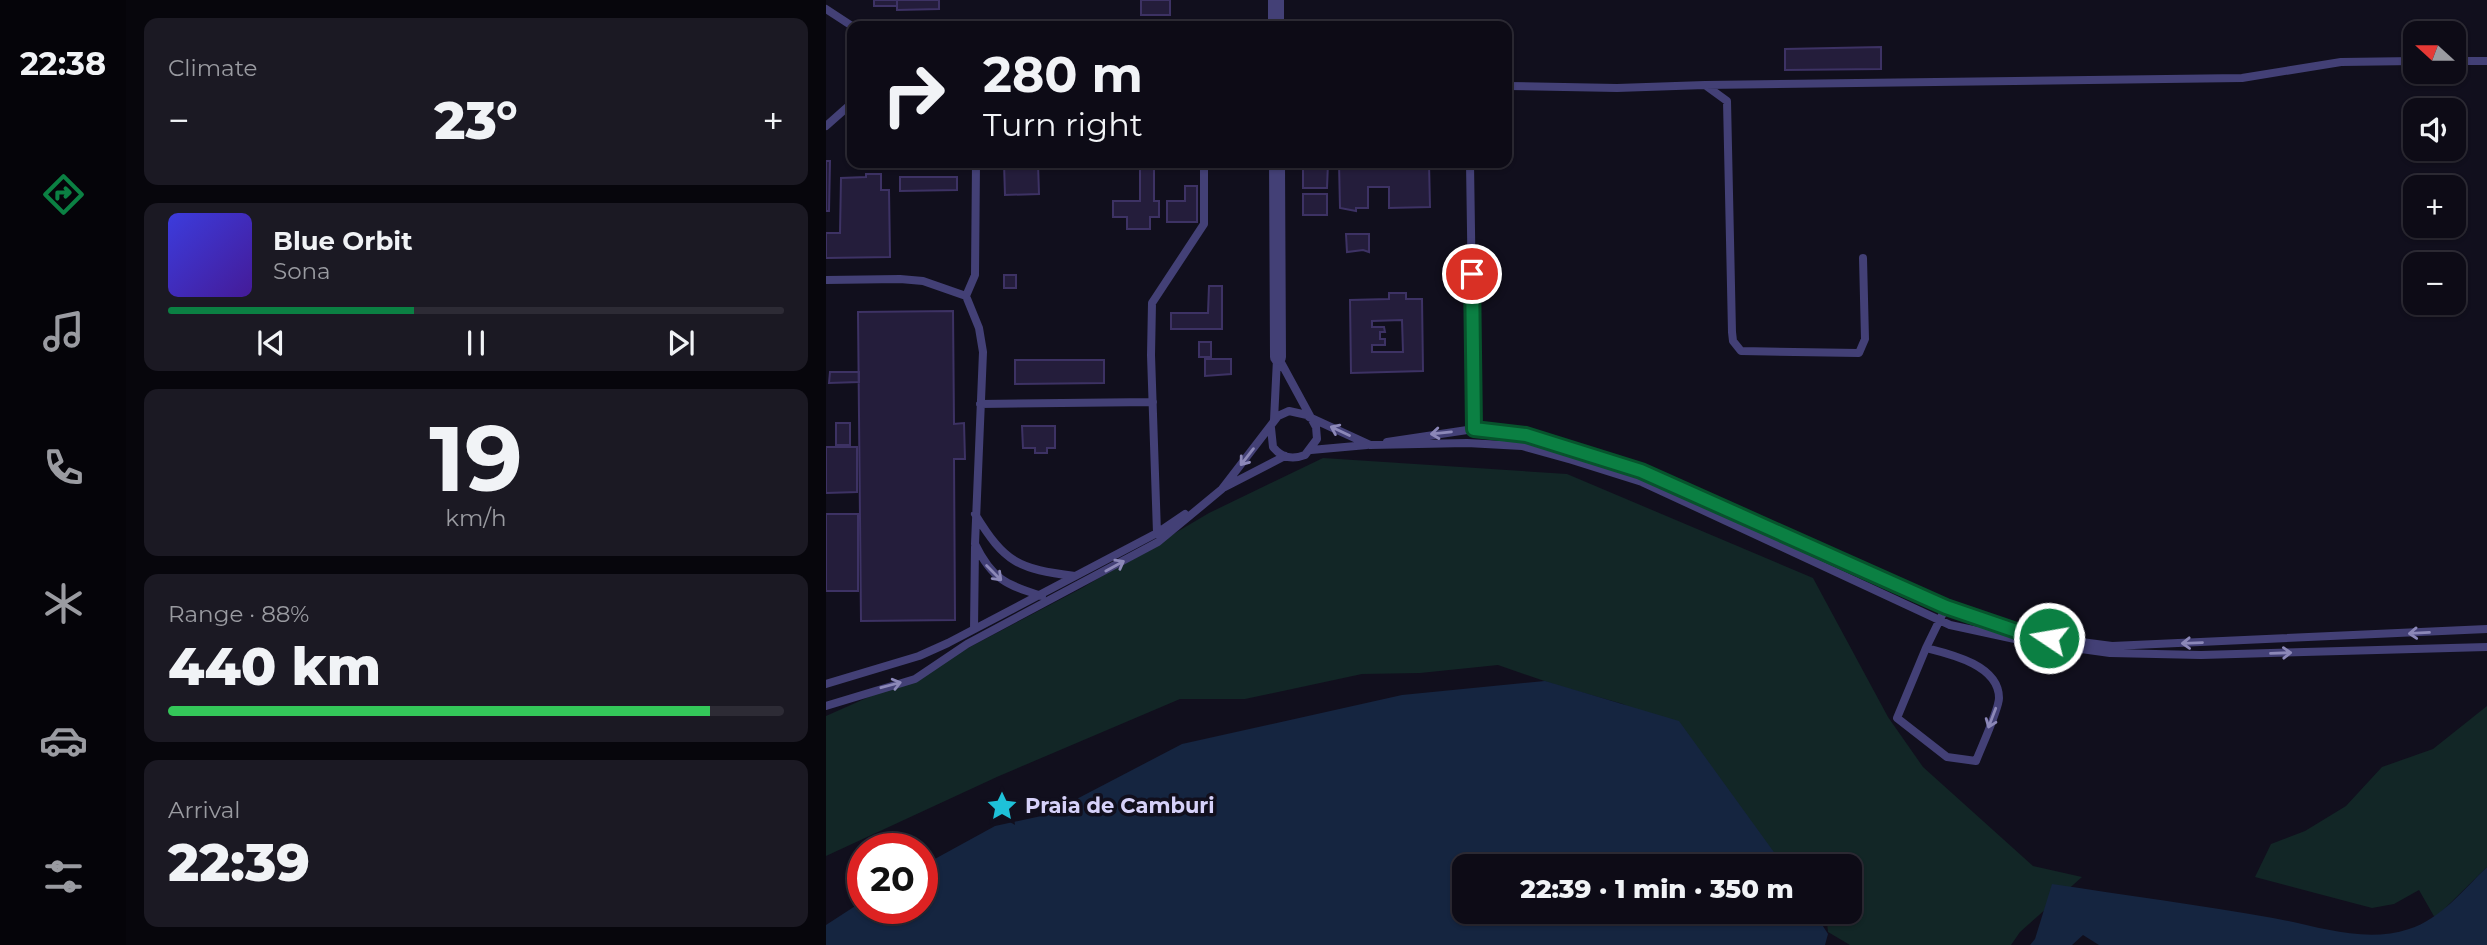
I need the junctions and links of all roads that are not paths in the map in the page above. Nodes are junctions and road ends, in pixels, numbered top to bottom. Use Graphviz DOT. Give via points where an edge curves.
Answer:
graph roads {
  1 [pos="1276,0"];
  2 [pos="826,9"];
  3 [pos="1276,21"];
  4 [pos="847,23"];
  5 [pos="2403,61"];
  6 [pos="2466,61"];
  7 [pos="2487,61"];
  8 [pos="1705,85"];
  9 [pos="1512,86"];
  10 [pos="847,107"];
  11 [pos="826,126"];
  12 [pos="976,168"];
  13 [pos="1203,168"];
  14 [pos="1277,168"];
  15 [pos="1470,168"];
  16 [pos="1863,258"];
  17 [pos="826,280"];
  18 [pos="966,296"];
  19 [pos="1278,356"];
  20 [pos="1153,401"];
  21 [pos="980,404"];
  22 [pos="1308,416"];
  23 [pos="1273,423"];
  24 [pos="1474,429"];
  25 [pos="1370,445"];
  26 [pos="1311,450"];
  27 [pos="1284,456"];
  28 [pos="1222,489"];
  29 [pos="975,514"];
  30 [pos="1157,533"];
  31 [pos="975,544"];
  32 [pos="1075,576"];
  33 [pos="1040,595"];
  34 [pos="1053,599"];
  35 [pos="1946,607"];
  36 [pos="1939,620"];
  37 [pos="974,629"];
  38 [pos="2487,629"];
  39 [pos="2487,647"];
  40 [pos="1926,648"];
  41 [pos="826,684"];
  42 [pos="826,706"];
  1 -- 3 [label="street"];
  2 -- 4 [label="lane"];
  5 -- 8 [label="lane" via="2328,63 2242,78"];
  6 -- 7 [label="lane"];
  8 -- 9 [label="lane"];
  8 -- 16 [label="lane" via="1727,101 1732,332 1737,347 1741,351 1859,353 1865,340"];
  10 -- 11 [label="lane"];
  12 -- 18 [label="lane" via="975,275"];
  13 -- 20 [label="lane" via="1204,224 1152,303"];
  14 -- 19 [label="street"];
  15 -- 24 [label="lane"];
  17 -- 18 [label="lane" via="923,281"];
  18 -- 21 [label="lane" via="983,352"];
  19 -- 22 [label="lane"];
  19 -- 23 [label="lane"];
  20 -- 21 [label="lane"];
  20 -- 30 [label="lane"];
  21 -- 29 [label="lane"];
  22 -- 23 [label="lane" via="1289,411"];
  25 -- 22 [label="lane, one-way"];
  22 -- 26 [label="lane" via="1317,433"];
  23 -- 27 [label="lane" via="1270,440"];
  23 -- 28 [label="lane, one-way"];
  24 -- 25 [label="lane, one-way"];
  24 -- 35 [label="lane" via="1526,435 1641,471"];
  25 -- 26 [label="lane"];
  25 -- 36 [label="lane" via="1522,446 1572,460 1642,482"];
  26 -- 27 [label="lane" via="1298,457"];
  27 -- 28 [label="lane"];
  28 -- 30 [label="lane"];
  34 -- 28 [label="lane, one-way" via="1158,542"];
  29 -- 31 [label="lane"];
  29 -- 32 [label="lane" via="993,544 1015,562 1039,572"];
  30 -- 32 [label="lane"];
  31 -- 33 [label="lane, one-way" via="1003,582"];
  31 -- 37 [label="lane"];
  32 -- 33 [label="lane"];
  33 -- 34 [label="lane"];
  33 -- 37 [label="lane"];
  42 -- 34 [label="lane, one-way" via="915,679 967,644"];
  35 -- 36 [label="lane"];
  38 -- 35 [label="lane, one-way" via="2112,646 2028,635"];
  36 -- 39 [label="lane, one-way" via="2024,641 2110,653"];
  36 -- 40 [label="lane"];
  37 -- 41 [label="lane" via="919,656"];
  40 -- 40 [label="lane, one-way" via="1949,653 1986,672 1994,682 2000,698 1976,761 1947,757 1898,718"];
}
